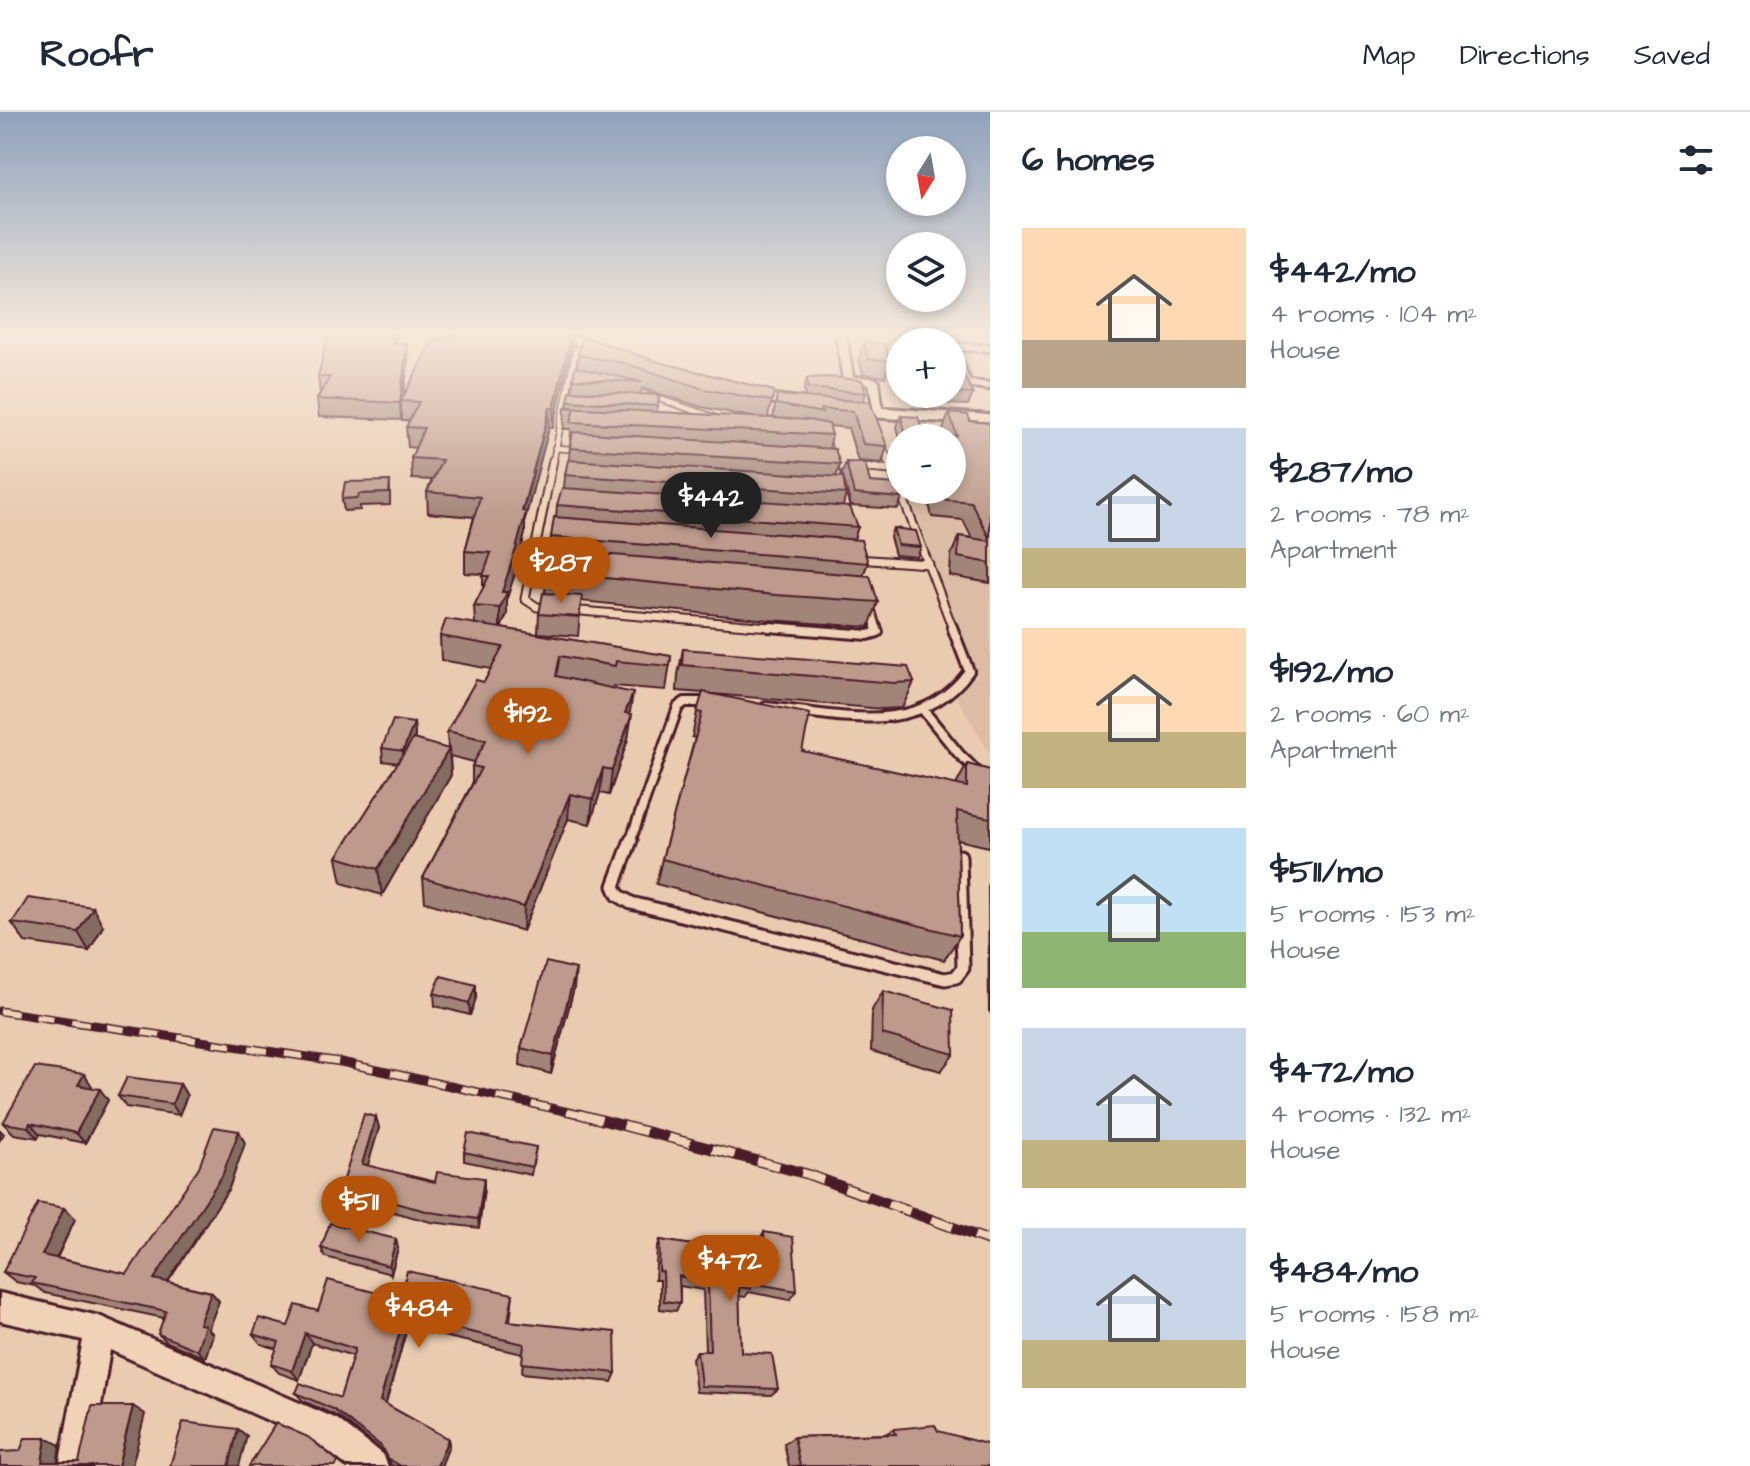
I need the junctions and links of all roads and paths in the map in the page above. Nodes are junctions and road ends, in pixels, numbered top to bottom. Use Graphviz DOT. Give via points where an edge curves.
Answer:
graph roads {
  1 [pos="566,394"];
  2 [pos="644,394"];
  3 [pos="737,394"];
  4 [pos="874,394"];
  5 [pos="565,400"];
  6 [pos="579,401"];
  7 [pos="652,405"];
  8 [pos="681,407"];
  9 [pos="875,412"];
  10 [pos="719,418"];
  11 [pos="990,420"];
  12 [pos="560,422"];
  13 [pos="576,423"];
  14 [pos="809,437"];
  15 [pos="555,448"];
  16 [pos="586,450"];
  17 [pos="886,450"];
  18 [pos="820,464"];
  19 [pos="835,465"];
  20 [pos="886,469"];
  21 [pos="549,476"];
  22 [pos="565,477"];
  23 [pos="827,494"];
  24 [pos="842,495"];
  25 [pos="544,504"];
  26 [pos="905,504"];
  27 [pos="559,505"];
  28 [pos="834,524"];
  29 [pos="537,534"];
  30 [pos="553,535"];
  31 [pos="855,548"];
  32 [pos="842,557"];
  33 [pos="858,561"];
  34 [pos="929,564"];
  35 [pos="531,567"];
  36 [pos="546,569"];
  37 [pos="867,595"];
  38 [pos="730,704"];
  39 [pos="760,706"];
  40 [pos="924,711"];
  41 [pos="990,784"];
  42 [pos="960,856"];
  43 [pos="0,1307"];
  44 [pos="99,1330"];
  45 [pos="75,1466"];
  46 [pos="372,1466"];
  1 -- 5 [label="lane"];
  2 -- 8 [label="lane"];
  3 -- 9 [label="main road"];
  4 -- 9 [label="street"];
  5 -- 6 [label="lane"];
  5 -- 12 [label="lane"];
  7 -- 8 [label="lane"];
  8 -- 10 [label="lane"];
  9 -- 11 [label="main road"];
  9 -- 17 [label="lane"];
  12 -- 13 [label="lane"];
  12 -- 15 [label="lane"];
  14 -- 19 [label="lane" via="827,441"];
  15 -- 16 [label="lane"];
  15 -- 21 [label="lane"];
  18 -- 19 [label="lane"];
  19 -- 20 [label="lane"];
  19 -- 24 [label="lane"];
  21 -- 22 [label="lane"];
  21 -- 25 [label="lane"];
  23 -- 24 [label="lane"];
  24 -- 28 [label="lane" via="850,525"];
  25 -- 27 [label="lane"];
  25 -- 29 [label="lane"];
  26 -- 34 [label="lane"];
  29 -- 30 [label="lane"];
  29 -- 35 [label="lane"];
  31 -- 33 [label="lane"];
  32 -- 33 [label="lane"];
  33 -- 34 [label="lane"];
  34 -- 40 [label="lane" via="969,671"];
  35 -- 36 [label="lane"];
  35 -- 37 [label="lane" via="525,599 537,607 868,635 878,632"];
  38 -- 42 [label="lane" via="700,701 678,707 614,886 618,895 631,903 945,979 956,977 963,968"];
  39 -- 40 [label="lane" via="866,715"];
  40 -- 41 [label="lane"];
  43 -- 44 [label="street"];
  44 -- 45 [label="street"];
  44 -- 46 [label="street" via="326,1430"];
}
